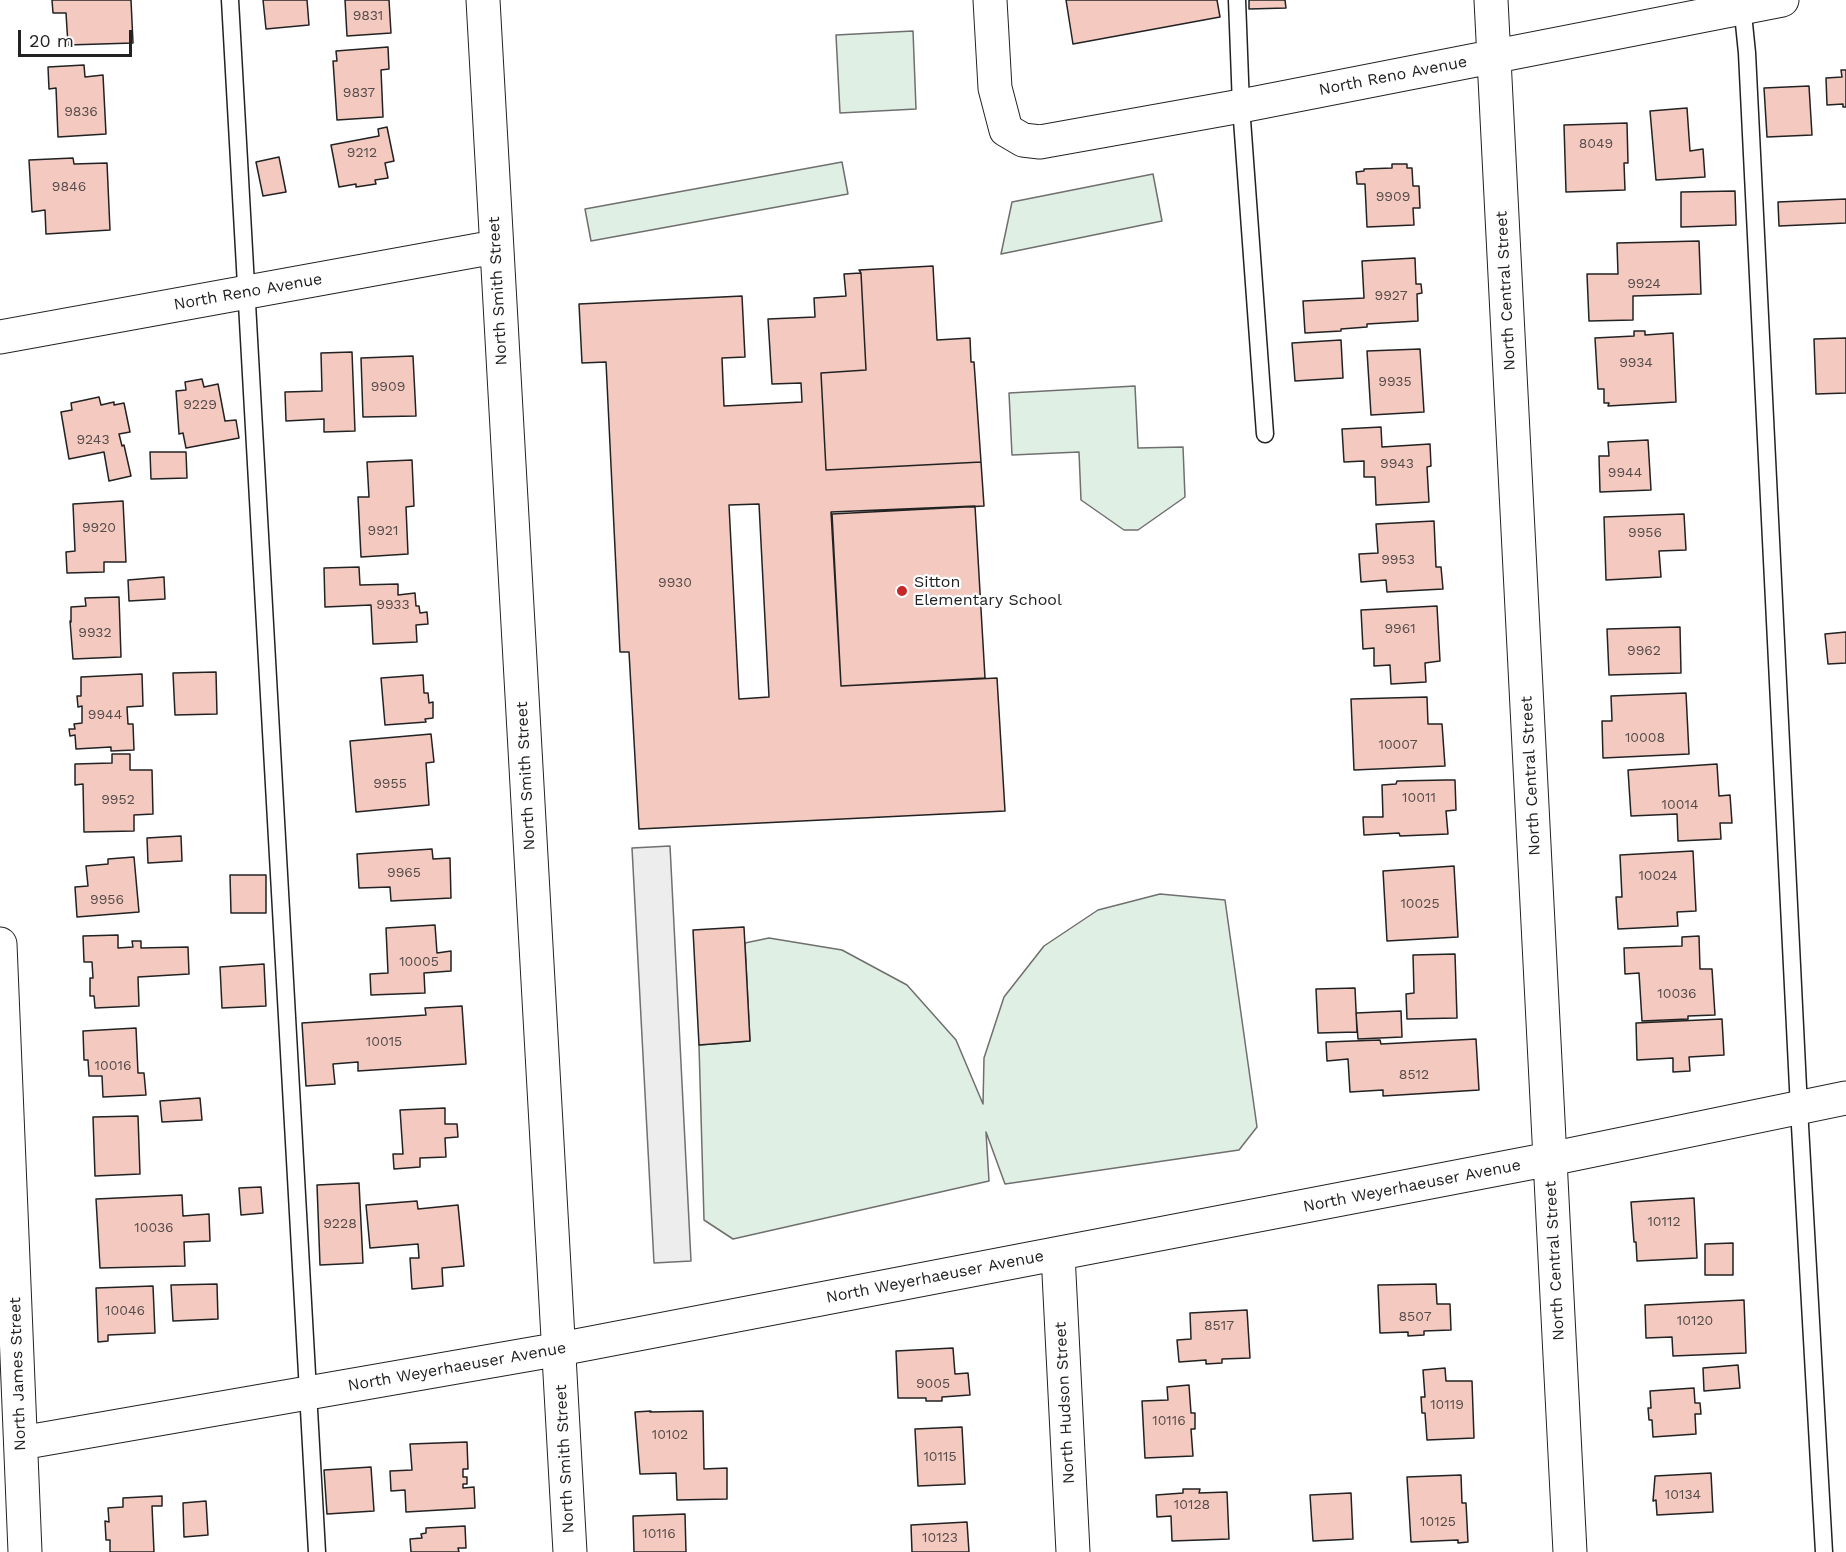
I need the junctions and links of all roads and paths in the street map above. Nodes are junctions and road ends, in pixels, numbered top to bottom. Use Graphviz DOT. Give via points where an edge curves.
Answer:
graph roads {
  1 [pos="230,0"];
  2 [pos="483,0"];
  3 [pos="990,0"];
  4 [pos="1237,0"];
  5 [pos="1491,0"];
  6 [pos="1782,0"];
  7 [pos="1742,4"];
  8 [pos="1493,57"];
  9 [pos="1241,106"];
  10 [pos="495,247"];
  11 [pos="246,293"];
  12 [pos="0,337"];
  13 [pos="1264,434"];
  14 [pos="0,944"];
  15 [pos="1846,1098"];
  16 [pos="1799,1108"];
  17 [pos="1550,1159"];
  18 [pos="1058,1254"];
  19 [pos="560,1349"];
  20 [pos="308,1393"];
  21 [pos="21,1443"];
  22 [pos="25,1552"];
  23 [pos="317,1552"];
  24 [pos="570,1552"];
  25 [pos="1072,1552"];
  26 [pos="1570,1552"];
  27 [pos="1824,1552"];
  1 -- 11 [label="lane"];
  2 -- 10 [label="street, North Smith Street"];
  3 -- 9 [label="street, North Reno Avenue" via="995,88 1006,130 1023,140 1040,142"];
  4 -- 9 [label="lane"];
  5 -- 8 [label="street, North Central Street"];
  6 -- 7 [label="street, North Reno Avenue"];
  7 -- 8 [label="street, North Reno Avenue"];
  7 -- 16 [label="lane"];
  8 -- 9 [label="street, North Reno Avenue"];
  8 -- 17 [label="street, North Central Street"];
  9 -- 13 [label="lane"];
  10 -- 11 [label="street, North Reno Avenue"];
  10 -- 19 [label="street, North Smith Street"];
  11 -- 12 [label="street, North Reno Avenue"];
  11 -- 20 [label="lane"];
  14 -- 21 [label="street, North James Street"];
  15 -- 16 [label="street, North Weyerhaeuser Avenue"];
  16 -- 17 [label="street, North Weyerhaeuser Avenue"];
  16 -- 27 [label="lane"];
  17 -- 18 [label="street, North Weyerhaeuser Avenue"];
  17 -- 26 [label="street, North Central Street"];
  18 -- 19 [label="street, North Weyerhaeuser Avenue"];
  18 -- 25 [label="street, North Hudson Street"];
  19 -- 20 [label="street, North Weyerhaeuser Avenue"];
  19 -- 24 [label="street, North Smith Street"];
  20 -- 21 [label="street, North Weyerhaeuser Avenue"];
  20 -- 23 [label="lane"];
  21 -- 22 [label="street, North James Street"];
}
